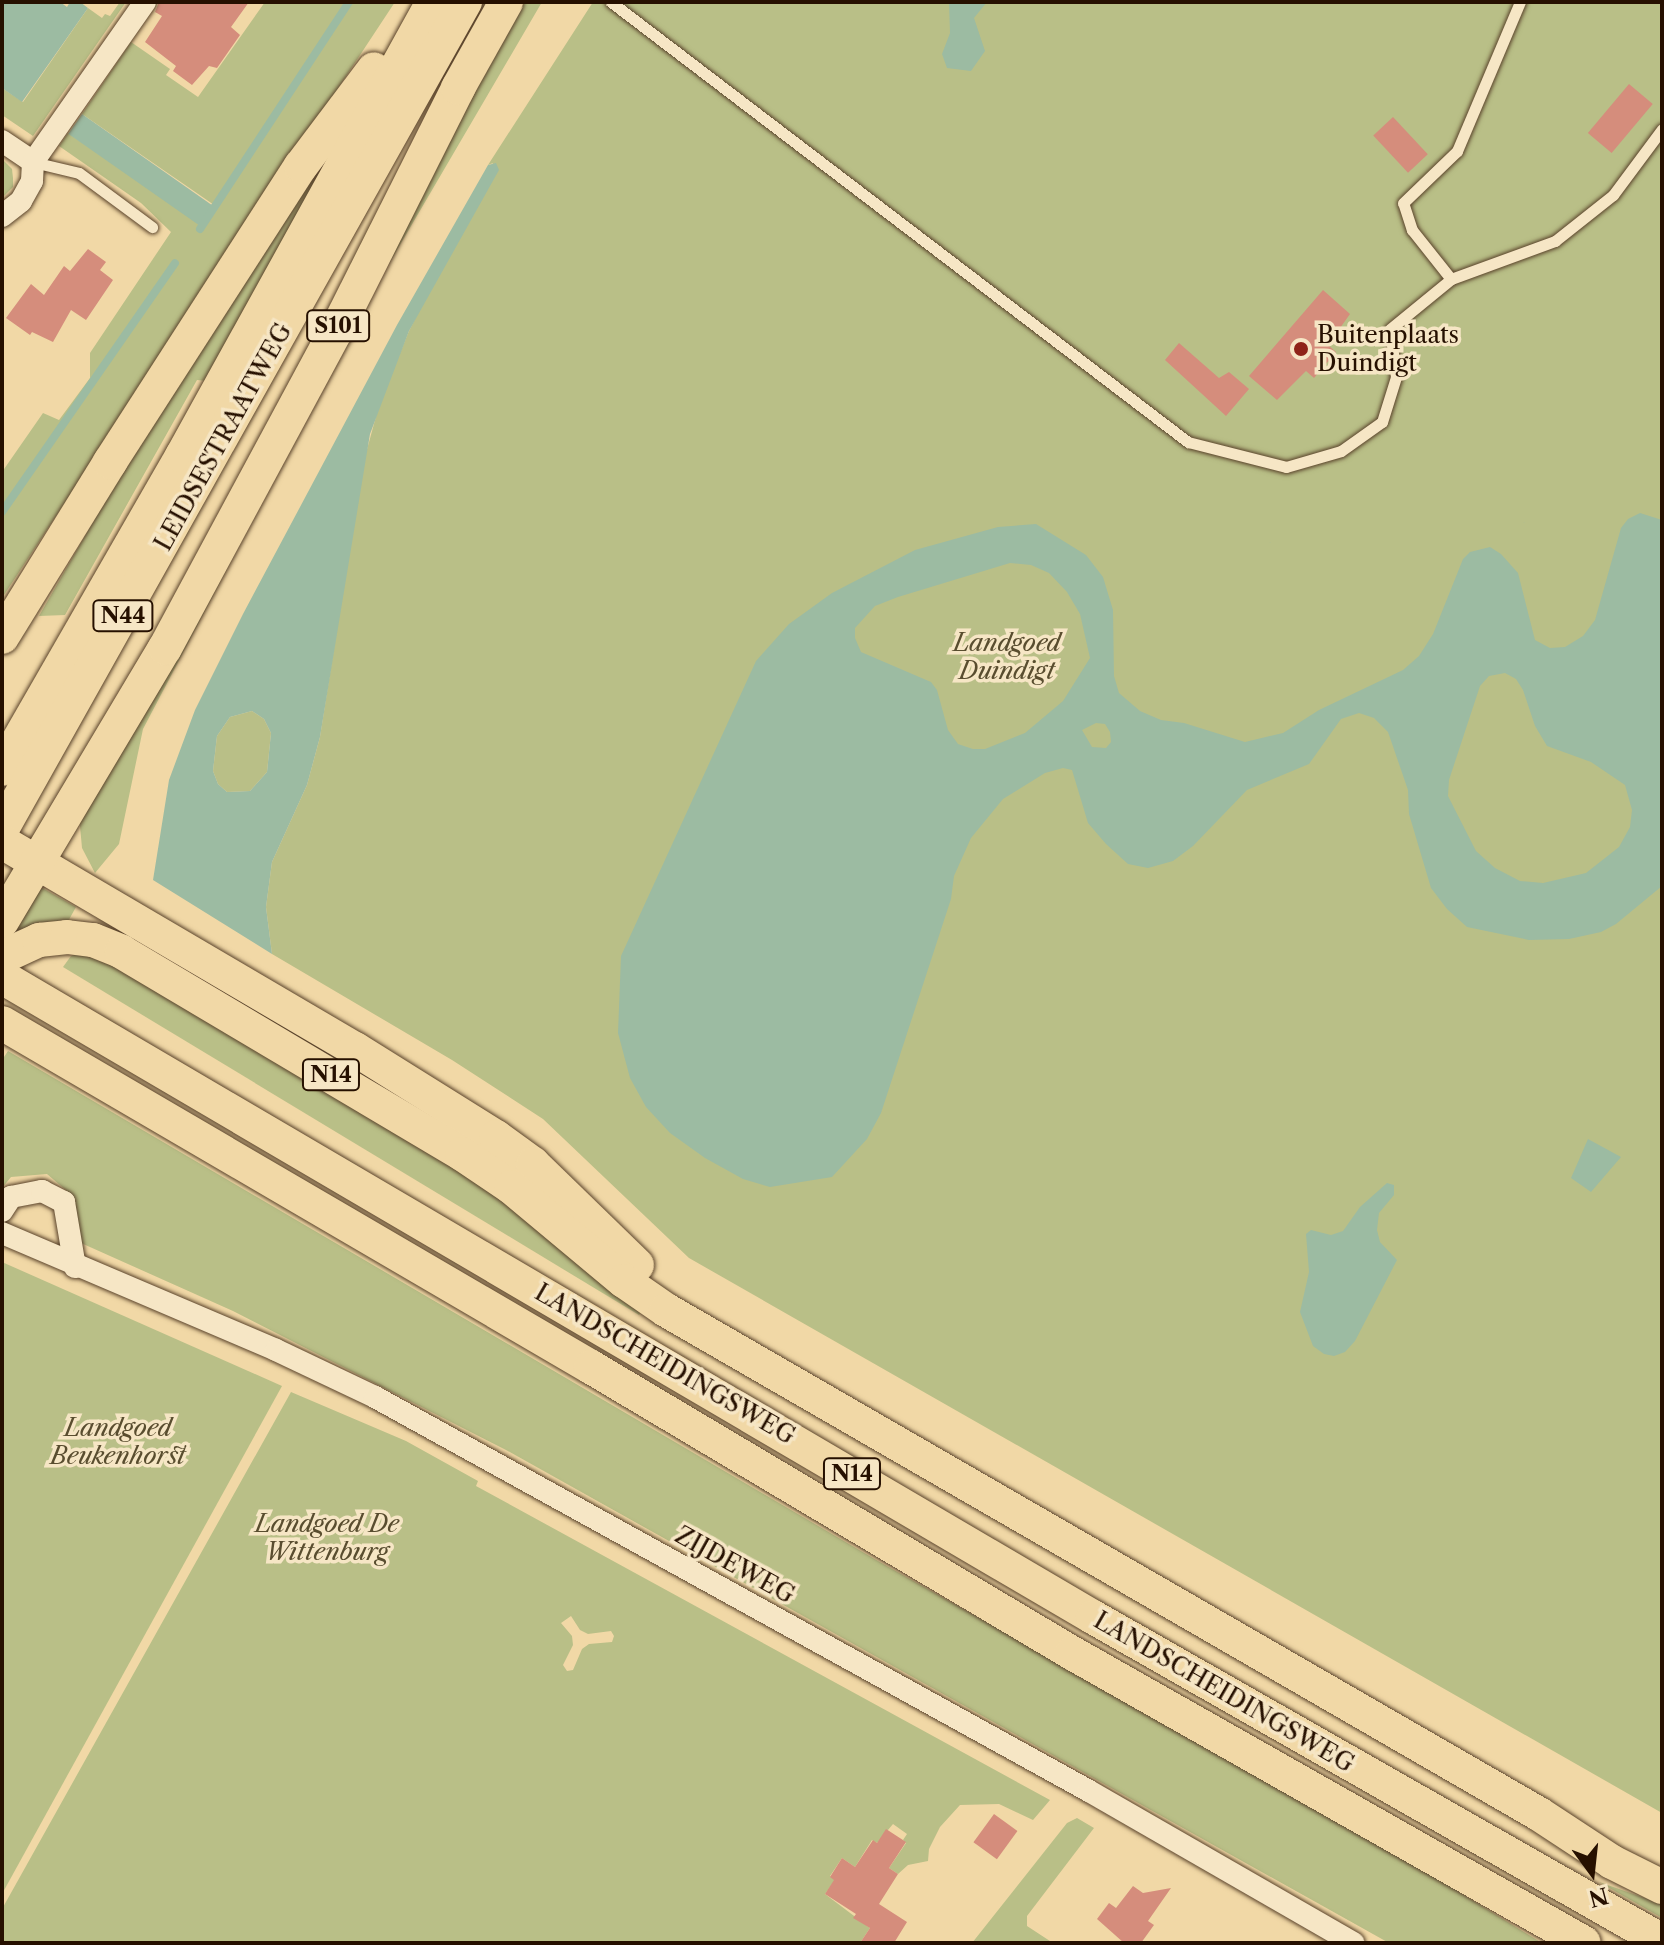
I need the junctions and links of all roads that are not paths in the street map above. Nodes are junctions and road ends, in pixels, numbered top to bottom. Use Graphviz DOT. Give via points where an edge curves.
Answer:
graph roads {
  1 [pos="145,2"];
  2 [pos="425,2"];
  3 [pos="433,2"];
  4 [pos="465,2"];
  5 [pos="506,2"];
  6 [pos="611,2"];
  7 [pos="1520,2"];
  8 [pos="1662,129"];
  9 [pos="2,141"];
  10 [pos="33,162"];
  11 [pos="2,216"];
  12 [pos="152,227"];
  13 [pos="1451,279"];
  14 [pos="230,396"];
  15 [pos="2,637"];
  16 [pos="2,769"];
  17 [pos="75,796"];
  18 [pos="14,846"];
  19 [pos="2,921"];
  20 [pos="2,957"];
  21 [pos="2,977"];
  22 [pos="13,1030"];
  23 [pos="2,1211"];
  24 [pos="3,1232"];
  25 [pos="75,1267"];
  26 [pos="734,1349"];
  27 [pos="1539,1814"];
  28 [pos="1662,1864"];
  29 [pos="1662,1887"];
  30 [pos="1662,1941"];
  31 [pos="1353,1943"];
  32 [pos="1584,1943"];
  1 -- 10 [label="street"];
  2 -- 15 [label="main road" via="301,166"];
  3 -- 14 [label="main road, LEIDSESTRAATWEG"];
  4 -- 14 [label="main road, LEIDSESTRAATWEG / S101"];
  5 -- 17 [label="main road, S101" via="165,648"];
  6 -- 13 [label="lane" via="1188,442 1286,467 1341,451 1382,422 1396,377 1390,329"];
  7 -- 13 [label="lane" via="1457,151 1403,203 1412,230"];
  8 -- 13 [label="lane" via="1613,195 1555,241"];
  9 -- 10 [label="street"];
  10 -- 11 [label="street" via="32,181 21,201"];
  10 -- 12 [label="lane" via="79,173"];
  14 -- 16 [label="main road, LEIDSESTRAATWEG / N44"];
  14 -- 18 [label="main road, LEIDSESTRAATWEG / N44"];
  17 -- 18 [label="main road, N44"];
  18 -- 19 [label="main road, N44"];
  18 -- 26 [label="main road, N14" via="496,1137 533,1164 674,1301"];
  20 -- 26 [label="main road, N14" via="39,940 67,937 122,952 462,1154 511,1187 624,1281"];
  21 -- 30 [label="main road, LANDSCHEIDINGSWEG / N14" via="1093,1617"];
  22 -- 32 [label="main road, LANDSCHEIDINGSWEG / N14" via="1072,1653"];
  23 -- 25 [label="street" via="11,1197 42,1191 64,1202"];
  24 -- 25 [label="street, ZIJDEWEG"];
  25 -- 31 [label="street, ZIJDEWEG" via="276,1350 389,1404"];
  26 -- 27 [label="main road, N14"];
  27 -- 28 [label="main road, N14"];
  27 -- 29 [label="main road, N14" via="1612,1862"];
}
